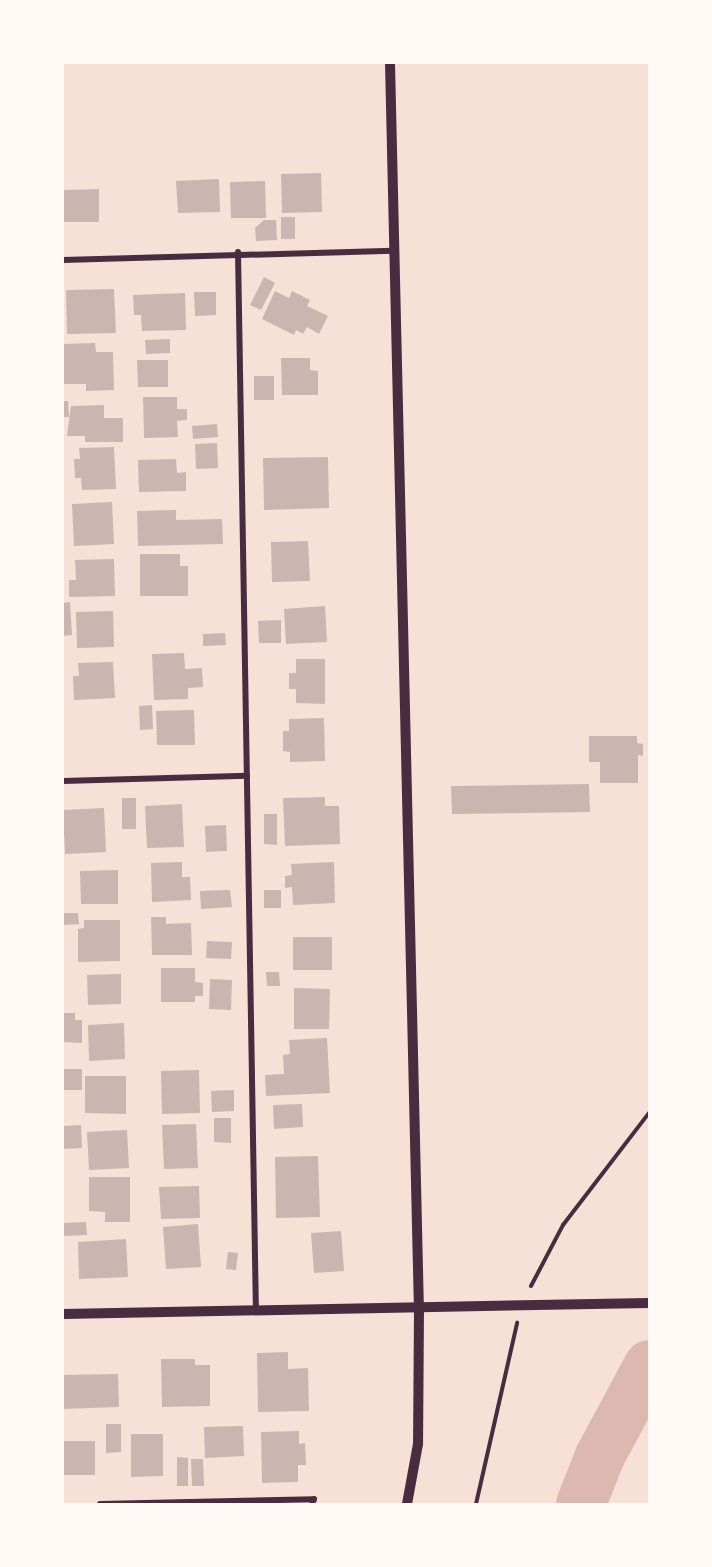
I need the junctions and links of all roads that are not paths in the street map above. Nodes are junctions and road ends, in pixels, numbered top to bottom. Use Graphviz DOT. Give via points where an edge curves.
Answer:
graph roads {
  1 [pos="390,63"];
  2 [pos="393,251"];
  3 [pos="238,252"];
  4 [pos="63,260"];
  5 [pos="247,776"];
  6 [pos="63,781"];
  7 [pos="649,1304"];
  8 [pos="419,1308"];
  9 [pos="256,1311"];
  10 [pos="63,1314"];
  11 [pos="100,1504"];
  12 [pos="312,1504"];
  13 [pos="407,1504"];
  1 -- 2 [label="street"];
  2 -- 3 [label="street"];
  2 -- 8 [label="street"];
  3 -- 4 [label="street"];
  3 -- 5 [label="street"];
  5 -- 6 [label="street"];
  5 -- 9 [label="street"];
  7 -- 8 [label="street"];
  8 -- 9 [label="street"];
  8 -- 13 [label="street" via="418,1444"];
  9 -- 10 [label="street"];
  11 -- 12 [label="street" via="314,1499"];
}
